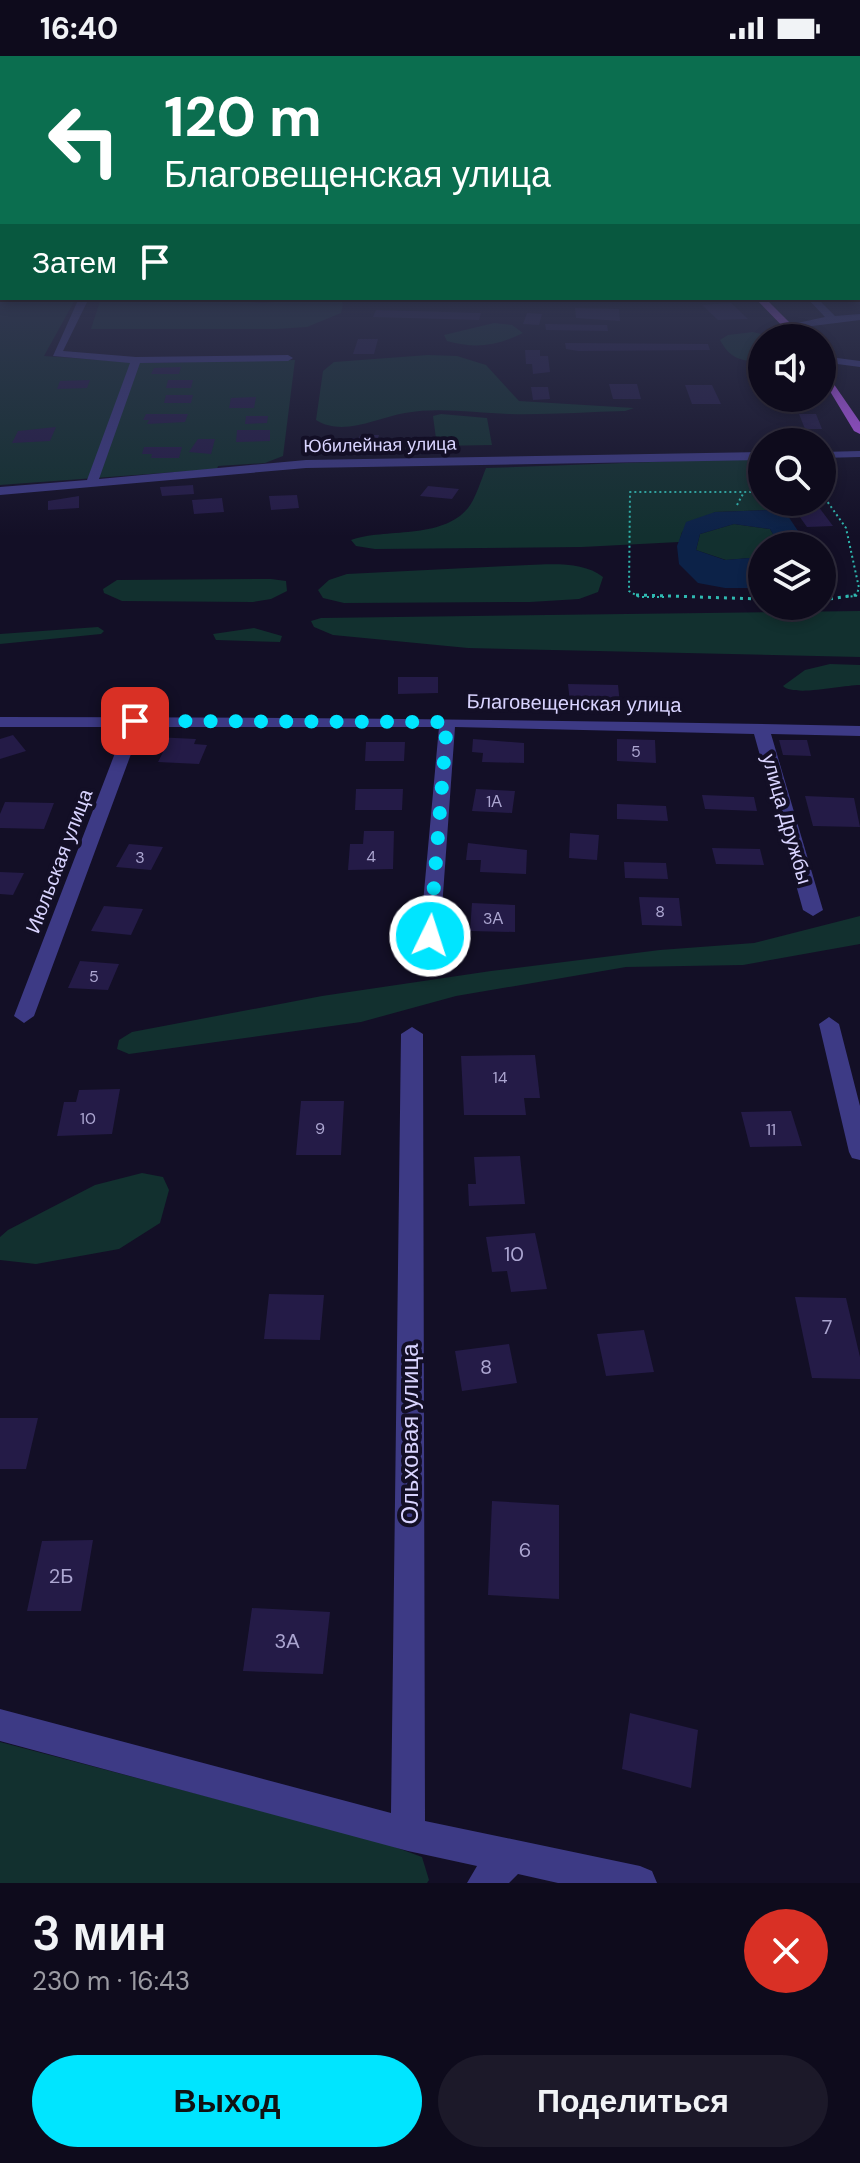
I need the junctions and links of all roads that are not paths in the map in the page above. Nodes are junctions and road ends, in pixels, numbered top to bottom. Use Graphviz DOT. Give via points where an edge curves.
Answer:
graph roads {
  1 [pos="134,366"];
  2 [pos="836,372"];
  3 [pos="860,372"];
  4 [pos="836,399"];
  5 [pos="860,431"];
  6 [pos="860,454"];
  7 [pos="836,455"];
  8 [pos="748,456"];
  9 [pos="92,482"];
  10 [pos="0,491"];
  11 [pos="429,710"];
  12 [pos="135,721"];
  13 [pos="0,722"];
  14 [pos="447,722"];
  15 [pos="860,722"];
  16 [pos="761,728"];
  17 [pos="860,731"];
  18 [pos="813,910"];
  19 [pos="430,936"];
  20 [pos="24,1016"];
  21 [pos="829,1024"];
  22 [pos="412,1034"];
  23 [pos="860,1152"];
  24 [pos="0,1725"];
  25 [pos="408,1834"];
  26 [pos="512,1856"];
  27 [pos="484,1883"];
  28 [pos="640,1883"];
  1 -- 9 [label="street"];
  2 -- 3 [label="street"];
  4 -- 5 [label="main road"];
  6 -- 7 [label="street"];
  8 -- 9 [label="street, Юбилейная улица" via="306,464"];
  9 -- 10 [label="street, Юбилейная улица"];
  11 -- 15 [label="street"];
  12 -- 13 [label="street, Благовещенская улица"];
  12 -- 14 [label="street, Благовещенская улица"];
  12 -- 20 [label="street, Июльская улица"];
  14 -- 16 [label="street, Благовещенская улица"];
  14 -- 19 [label="street"];
  16 -- 17 [label="street, Благовещенская улица"];
  16 -- 18 [label="street, улица Дружбы"];
  21 -- 23 [label="street"];
  22 -- 25 [label="street, Ольховая улица"];
  24 -- 25 [label="street"];
  25 -- 26 [label="street"];
  26 -- 27 [label="street"];
  26 -- 28 [label="street"];
}
